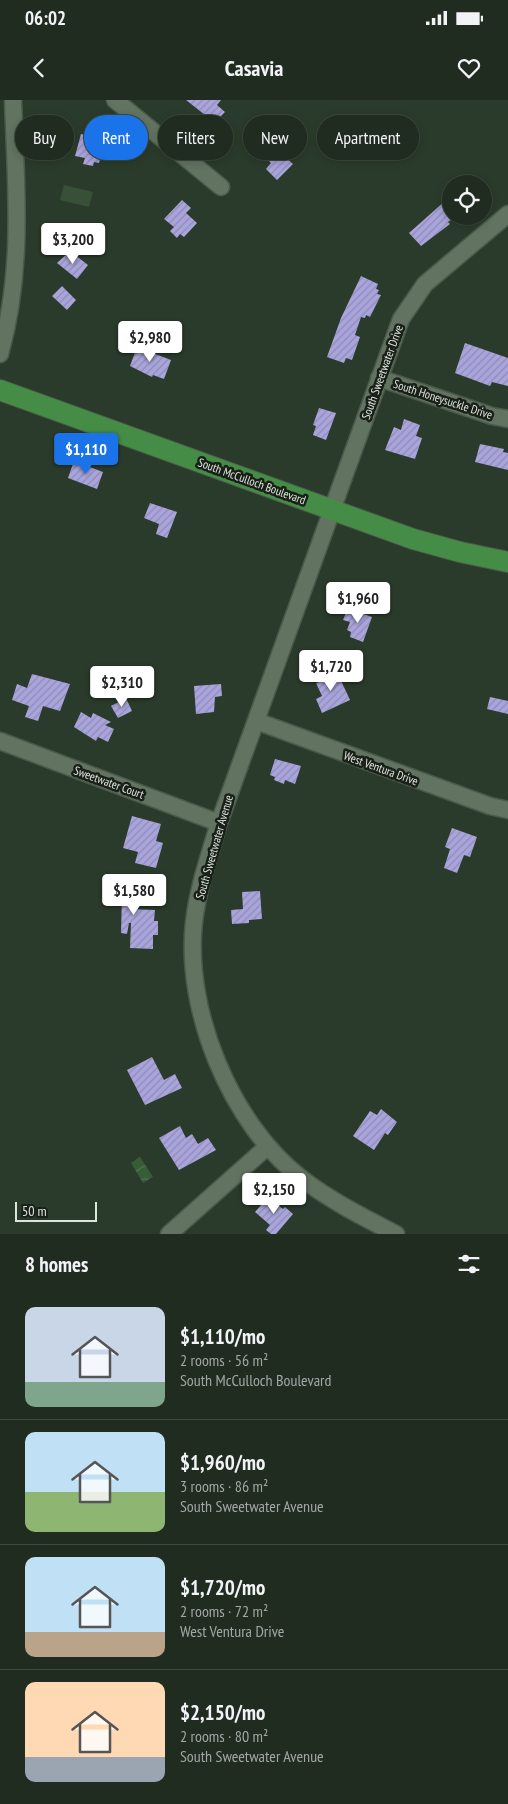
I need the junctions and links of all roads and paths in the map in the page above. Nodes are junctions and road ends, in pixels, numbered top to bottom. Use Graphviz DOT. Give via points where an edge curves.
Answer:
graph roads {
  1 [pos="13,100"];
  2 [pos="115,100"];
  3 [pos="221,187"];
  4 [pos="508,214"];
  5 [pos="0,354"];
  6 [pos="379,378"];
  7 [pos="0,390"];
  8 [pos="508,419"];
  9 [pos="332,510"];
  10 [pos="508,562"];
  11 [pos="256,721"];
  12 [pos="0,741"];
  13 [pos="508,810"];
  14 [pos="219,823"];
  15 [pos="268,1146"];
  16 [pos="169,1234"];
  17 [pos="396,1234"];
  1 -- 5 [label="street" via="16,264 13,299"];
  2 -- 3 [label="street"];
  4 -- 6 [label="street, South Sweetwater Drive" via="425,284 401,318"];
  6 -- 8 [label="street, South Honeysuckle Drive"];
  6 -- 9 [label="street, South Sweetwater Drive"];
  7 -- 9 [label="main road, South McCulloch Boulevard"];
  9 -- 10 [label="main road, South McCulloch Boulevard" via="413,539"];
  9 -- 11 [label="street, South Sweetwater Avenue"];
  11 -- 13 [label="street, West Ventura Drive"];
  11 -- 14 [label="street, South Sweetwater Avenue"];
  12 -- 14 [label="street, Sweetwater Court"];
  14 -- 15 [label="street, South Sweetwater Avenue" via="202,880 194,922 193,955 198,991 205,1028 217,1063 241,1107"];
  15 -- 16 [label="street"];
  15 -- 17 [label="street, South Sweetwater Avenue" via="300,1178 338,1204"];
}
